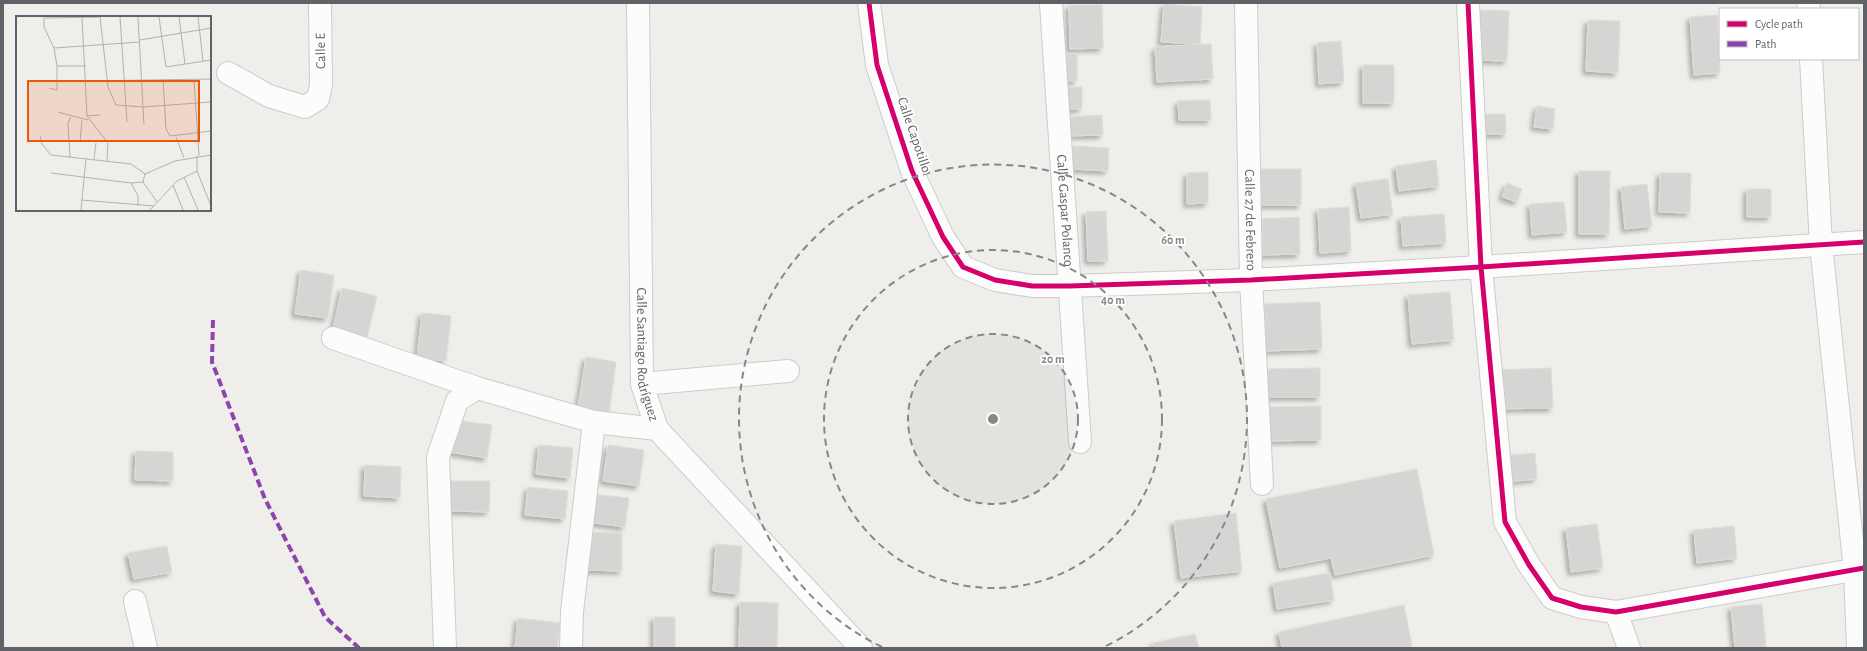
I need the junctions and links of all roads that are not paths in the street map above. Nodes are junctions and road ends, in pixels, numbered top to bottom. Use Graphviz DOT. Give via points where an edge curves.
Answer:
graph roads {
  1 [pos="320,3"];
  2 [pos="638,3"];
  3 [pos="869,3"];
  4 [pos="1050,3"];
  5 [pos="1246,3"];
  6 [pos="1468,3"];
  7 [pos="1811,60"];
  8 [pos="228,73"];
  9 [pos="1864,242"];
  10 [pos="1821,245"];
  11 [pos="1481,267"];
  12 [pos="1251,280"];
  13 [pos="1069,286"];
  14 [pos="333,338"];
  15 [pos="788,371"];
  16 [pos="642,384"];
  17 [pos="477,388"];
  18 [pos="594,422"];
  19 [pos="657,430"];
  20 [pos="1080,442"];
  21 [pos="1262,484"];
  22 [pos="1859,569"];
  23 [pos="135,601"];
  24 [pos="1616,612"];
  25 [pos="146,648"];
  26 [pos="445,648"];
  27 [pos="571,648"];
  28 [pos="861,648"];
  29 [pos="1629,648"];
  30 [pos="1858,648"];
  1 -- 8 [label="street, Calle E" via="322,85 318,99 305,107 269,96"];
  2 -- 16 [label="street, Calle Santiago Rodríguez"];
  3 -- 13 [label="street, Calle Capotillo" via="877,66 912,171 943,237 963,267 995,280 1032,286"];
  4 -- 13 [label="street, Calle Gaspar Polanco"];
  5 -- 12 [label="street, Calle 27 de Febrero"];
  6 -- 11 [label="street"];
  7 -- 10 [label="street"];
  9 -- 10 [label="street"];
  10 -- 11 [label="street"];
  10 -- 22 [label="street"];
  11 -- 12 [label="street"];
  11 -- 24 [label="street" via="1505,522 1529,566 1552,598 1581,607"];
  12 -- 13 [label="street"];
  12 -- 21 [label="street, Calle 27 de Febrero"];
  13 -- 20 [label="street, Calle Gaspar Polanco"];
  14 -- 17 [label="street"];
  15 -- 16 [label="street"];
  16 -- 19 [label="street, Calle Santiago Rodríguez"];
  17 -- 18 [label="street"];
  17 -- 26 [label="street" via="457,401 438,457"];
  18 -- 19 [label="street"];
  18 -- 27 [label="street" via="572,612"];
  19 -- 28 [label="street, Calle Santiago Rodríguez"];
  22 -- 24 [label="street"];
  22 -- 30 [label="street"];
  23 -- 25 [label="street"];
  24 -- 29 [label="street"];
}
